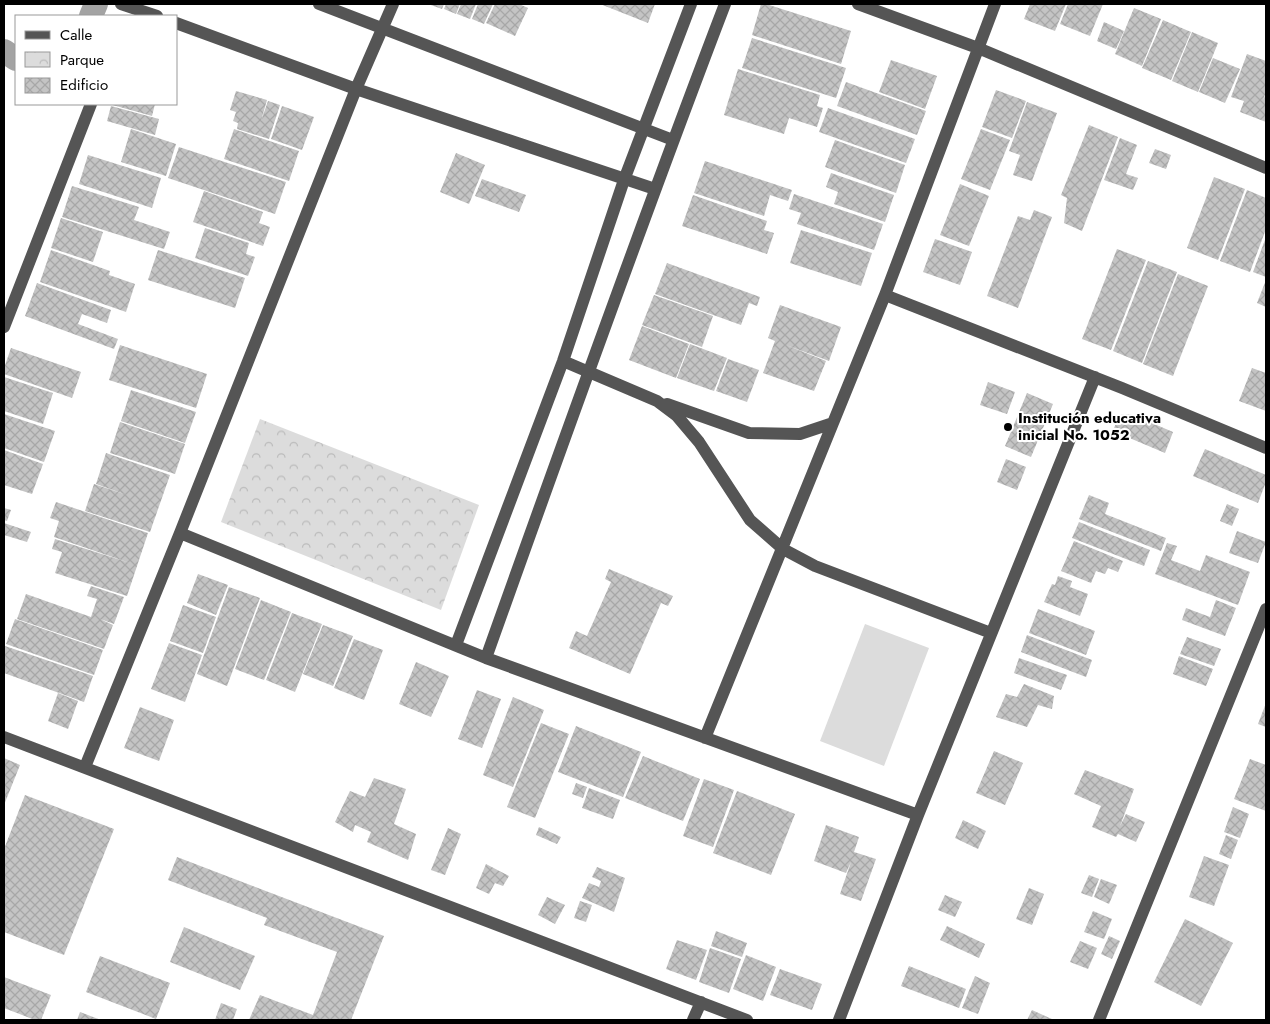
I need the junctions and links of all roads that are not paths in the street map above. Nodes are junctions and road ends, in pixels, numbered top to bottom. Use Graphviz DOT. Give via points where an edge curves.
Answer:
graph roads {
  1 [pos="319,4"];
  2 [pos="393,4"];
  3 [pos="691,4"];
  4 [pos="725,4"];
  5 [pos="858,4"];
  6 [pos="994,4"];
  7 [pos="127,8"];
  8 [pos="152,15"];
  9 [pos="178,25"];
  10 [pos="383,28"];
  11 [pos="978,48"];
  12 [pos="356,89"];
  13 [pos="91,105"];
  14 [pos="643,129"];
  15 [pos="673,140"];
  16 [pos="1266,168"];
  17 [pos="624,180"];
  18 [pos="655,189"];
  19 [pos="885,295"];
  20 [pos="4,327"];
  21 [pos="563,361"];
  22 [pos="588,370"];
  23 [pos="1095,377"];
  24 [pos="658,401"];
  25 [pos="833,423"];
  26 [pos="1266,448"];
  27 [pos="180,533"];
  28 [pos="782,549"];
  29 [pos="1266,609"];
  30 [pos="991,633"];
  31 [pos="456,645"];
  32 [pos="486,658"];
  33 [pos="4,736"];
  34 [pos="705,738"];
  35 [pos="85,767"];
  36 [pos="918,815"];
  37 [pos="701,1002"];
  38 [pos="693,1020"];
  39 [pos="747,1020"];
  40 [pos="839,1020"];
  41 [pos="1099,1020"];
  1 -- 10 [label="street"];
  2 -- 10 [label="street"];
  3 -- 14 [label="street"];
  4 -- 15 [label="street"];
  5 -- 11 [label="street"];
  6 -- 11 [label="street"];
  7 -- 8 [label="street"];
  9 -- 12 [label="street"];
  10 -- 12 [label="street"];
  10 -- 14 [label="street"];
  11 -- 16 [label="street"];
  11 -- 19 [label="street"];
  12 -- 17 [label="street"];
  12 -- 27 [label="street"];
  13 -- 20 [label="street"];
  14 -- 15 [label="street"];
  14 -- 17 [label="street"];
  15 -- 18 [label="street"];
  17 -- 18 [label="street"];
  17 -- 21 [label="street"];
  18 -- 22 [label="street"];
  19 -- 23 [label="street"];
  19 -- 25 [label="street"];
  21 -- 22 [label="street"];
  21 -- 31 [label="street"];
  22 -- 24 [label="street"];
  22 -- 32 [label="street"];
  23 -- 26 [label="street"];
  23 -- 30 [label="street"];
  24 -- 25 [label="street" via="749,433 800,434"];
  24 -- 28 [label="street" via="677,416 699,442 750,520"];
  25 -- 28 [label="street"];
  27 -- 31 [label="street"];
  27 -- 35 [label="street"];
  28 -- 30 [label="street" via="815,566"];
  28 -- 34 [label="street"];
  29 -- 41 [label="street"];
  30 -- 36 [label="street"];
  31 -- 32 [label="street"];
  32 -- 34 [label="street"];
  33 -- 35 [label="street"];
  34 -- 36 [label="street"];
  35 -- 37 [label="street"];
  36 -- 40 [label="street"];
  37 -- 38 [label="street"];
  37 -- 39 [label="street"];
}
